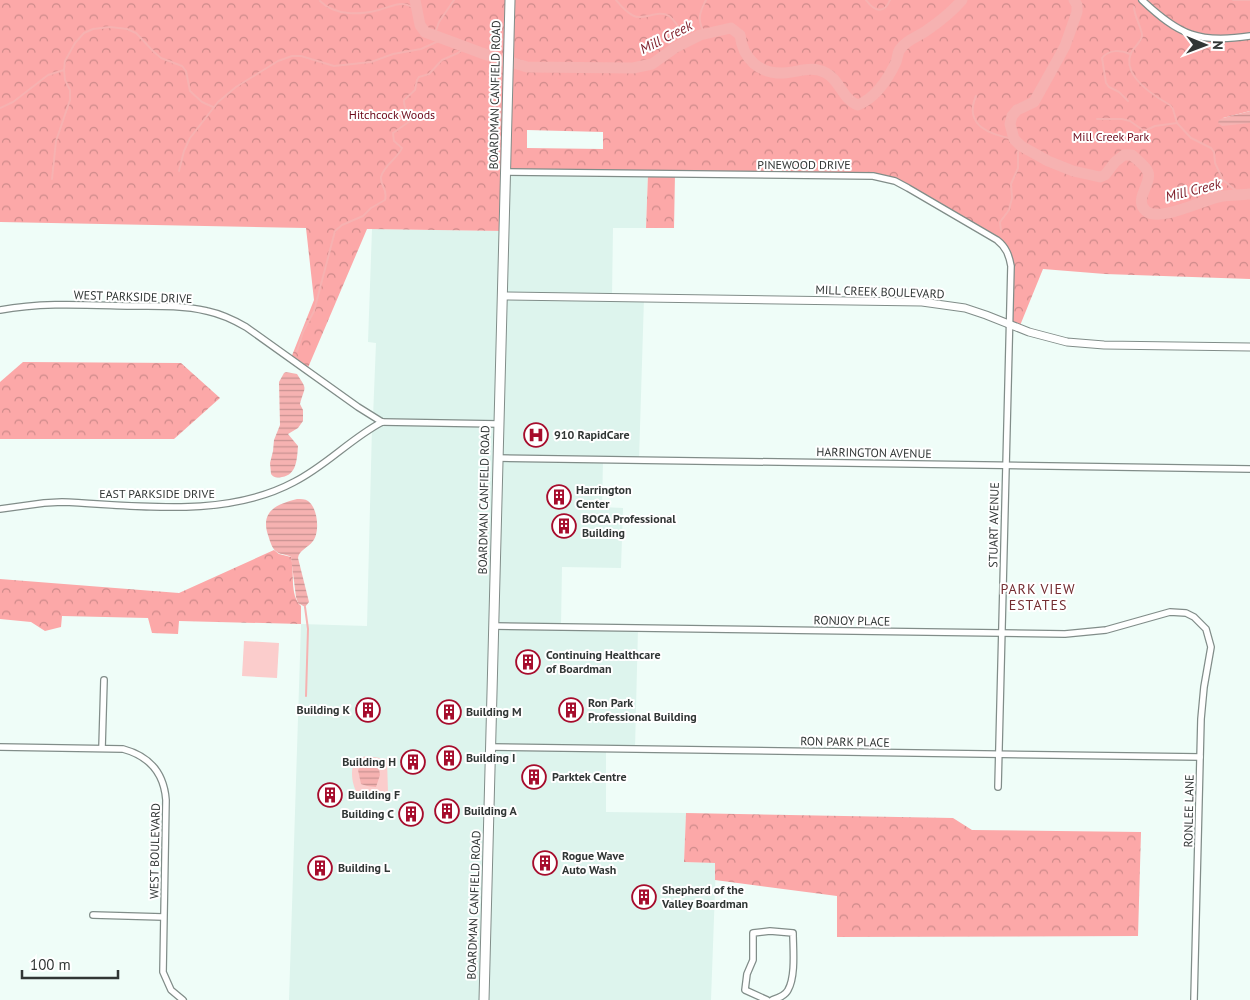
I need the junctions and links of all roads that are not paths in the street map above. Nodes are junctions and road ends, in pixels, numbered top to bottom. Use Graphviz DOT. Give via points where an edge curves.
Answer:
graph roads {
  1 [pos="510,0"];
  2 [pos="1142,0"];
  3 [pos="1250,36"];
  4 [pos="506,172"];
  5 [pos="502,296"];
  6 [pos="0,310"];
  7 [pos="1009,324"];
  8 [pos="1250,347"];
  9 [pos="382,422"];
  10 [pos="499,424"];
  11 [pos="498,458"];
  12 [pos="1005,465"];
  13 [pos="1250,468"];
  14 [pos="0,509"];
  15 [pos="1202,624"];
  16 [pos="494,626"];
  17 [pos="1002,633"];
  18 [pos="104,680"];
  19 [pos="0,747"];
  20 [pos="491,747"];
  21 [pos="102,748"];
  22 [pos="999,754"];
  23 [pos="1200,757"];
  24 [pos="998,787"];
  25 [pos="93,915"];
  26 [pos="163,917"];
  27 [pos="183,1000"];
  28 [pos="484,1000"];
  29 [pos="767,1000"];
  30 [pos="772,1000"];
  31 [pos="1194,1000"];
  1 -- 4 [label="main road, BOARDMAN CANFIELD ROAD"];
  2 -- 3 [label="street" via="1166,22 1187,34 1210,39"];
  4 -- 5 [label="main road, BOARDMAN CANFIELD ROAD"];
  4 -- 7 [label="street, PINEWOOD DRIVE" via="883,177 908,188 1004,246 1011,266"];
  5 -- 7 [label="street, MILL CREEK BOULEVARD" via="922,302 965,308"];
  5 -- 10 [label="main road, BOARDMAN CANFIELD ROAD"];
  6 -- 9 [label="street, WEST PARKSIDE DRIVE" via="65,304 209,311 246,327"];
  7 -- 8 [label="street, MILL CREEK BOULEVARD" via="1048,338 1085,344"];
  7 -- 12 [label="street, STUART AVENUE"];
  9 -- 10 [label="street"];
  9 -- 14 [label="street, EAST PARKSIDE DRIVE" via="356,437 306,476 279,490 246,500 207,506 62,502"];
  10 -- 11 [label="main road, BOARDMAN CANFIELD ROAD"];
  11 -- 12 [label="street, HARRINGTON AVENUE"];
  11 -- 16 [label="main road, BOARDMAN CANFIELD ROAD"];
  12 -- 13 [label="street, HARRINGTON AVENUE"];
  12 -- 17 [label="street, STUART AVENUE"];
  15 -- 17 [label="street, RONJOY PLACE" via="1186,613 1170,612 1092,632"];
  15 -- 23 [label="street, RONLEE LANE" via="1211,646 1202,702"];
  16 -- 17 [label="street, RONJOY PLACE"];
  16 -- 20 [label="main road, BOARDMAN CANFIELD ROAD"];
  17 -- 22 [label="street, STUART AVENUE"];
  18 -- 21 [label="street"];
  19 -- 21 [label="street, WEST BOULEVARD"];
  20 -- 22 [label="street, RON PARK PLACE"];
  20 -- 28 [label="main road, BOARDMAN CANFIELD ROAD"];
  21 -- 26 [label="street, WEST BOULEVARD" via="123,749 140,755 155,768 164,783"];
  22 -- 23 [label="street, RON PARK PLACE"];
  22 -- 24 [label="street, STUART AVENUE"];
  23 -- 31 [label="street, RONLEE LANE"];
  25 -- 26 [label="street"];
  26 -- 27 [label="street, WEST BOULEVARD" via="163,972 171,990"];
  29 -- 30 [label="street" via="745,990 753,960 753,932 793,933 792,974 788,990 780,998"];
}
